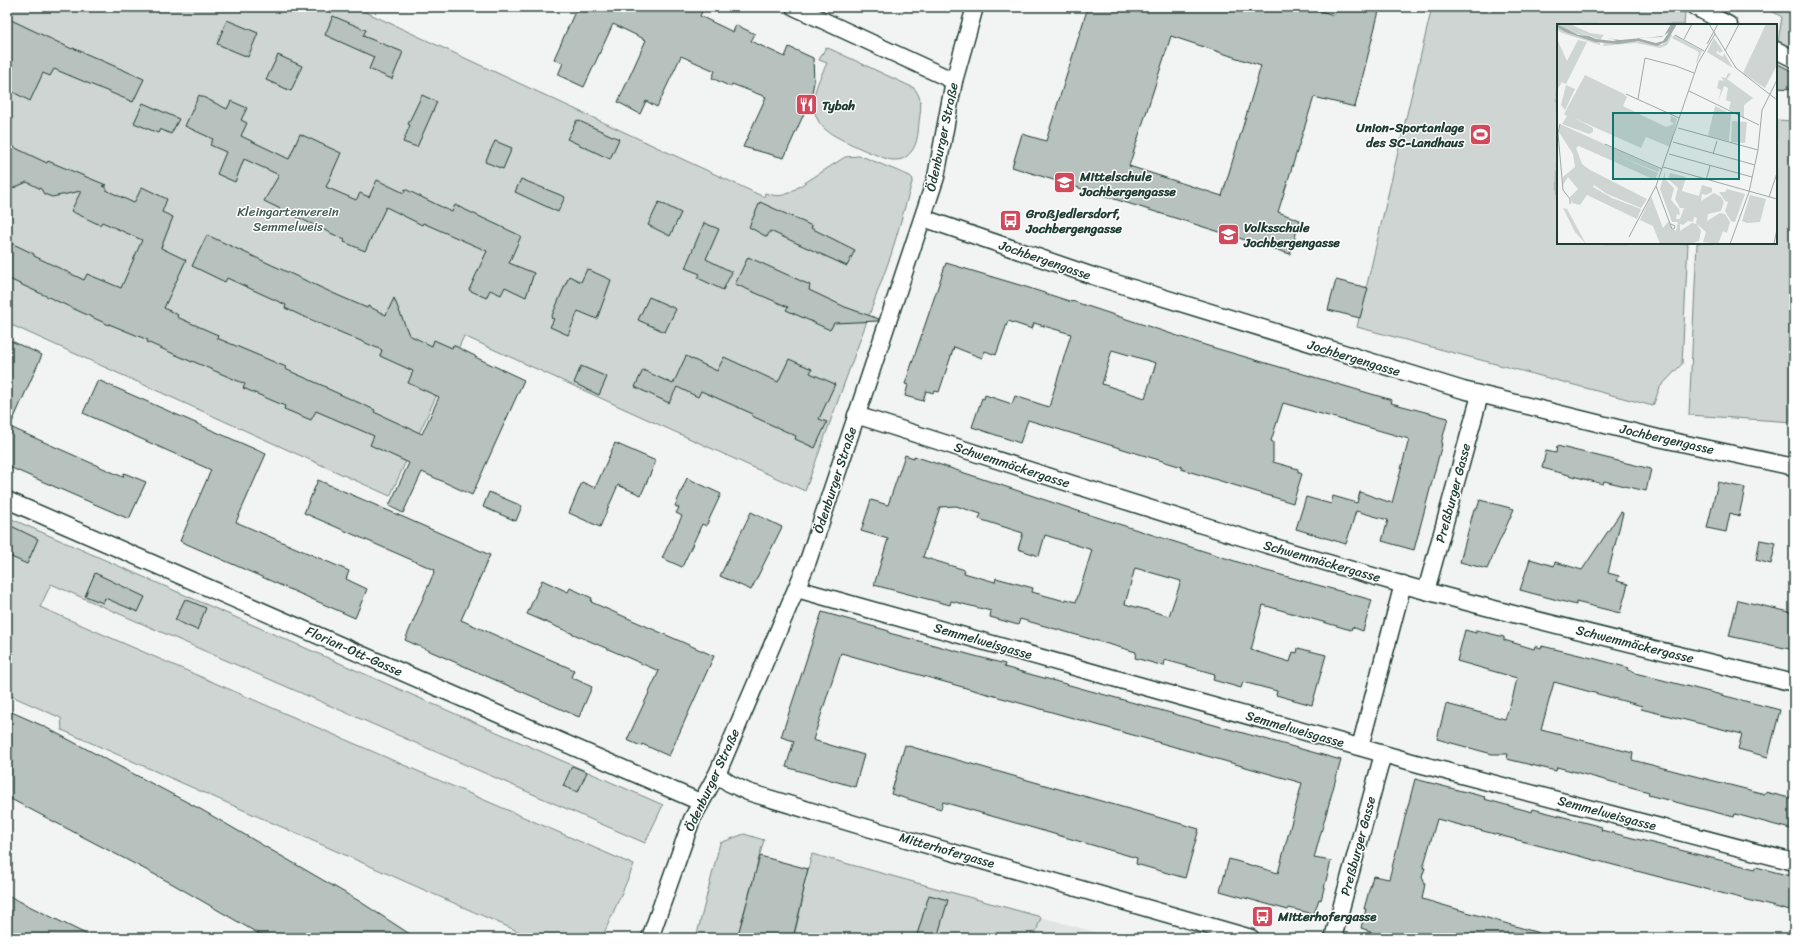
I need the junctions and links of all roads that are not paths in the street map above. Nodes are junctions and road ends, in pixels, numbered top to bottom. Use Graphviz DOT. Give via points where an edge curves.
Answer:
graph roads {
  1 [pos="794,7"];
  2 [pos="975,7"];
  3 [pos="1695,7"];
  4 [pos="1727,24"];
  5 [pos="1777,50"];
  6 [pos="1794,59"];
  7 [pos="954,81"];
  8 [pos="923,218"];
  9 [pos="1480,395"];
  10 [pos="856,415"];
  11 [pos="1794,467"];
  12 [pos="7,500"];
  13 [pos="1403,584"];
  14 [pos="797,589"];
  15 [pos="1426,591"];
  16 [pos="1794,684"];
  17 [pos="1360,747"];
  18 [pos="1383,754"];
  19 [pos="718,772"];
  20 [pos="700,802"];
  21 [pos="1794,862"];
  22 [pos="650,938"];
  23 [pos="1251,938"];
  24 [pos="1333,938"];
  1 -- 7 [label="street"];
  2 -- 7 [label="street, Ödenburger Straße"];
  3 -- 4 [label="street"];
  5 -- 6 [label="street"];
  7 -- 8 [label="street, Ödenburger Straße" via="936,178"];
  8 -- 9 [label="street, Jochbergengasse" via="1100,278"];
  8 -- 10 [label="street, Ödenburger Straße"];
  9 -- 11 [label="street, Jochbergengasse" via="1658,438"];
  9 -- 15 [label="street, Preßburger Gasse"];
  10 -- 13 [label="street, Schwemmäckergasse" via="1257,542"];
  10 -- 14 [label="street, Ödenburger Straße"];
  12 -- 20 [label="street, Florian-Ott-Gasse"];
  13 -- 15 [label="street, Schwemmäckergasse"];
  13 -- 17 [label="street"];
  14 -- 17 [label="street, Semmelweisgasse"];
  14 -- 19 [label="street, Ödenburger Straße"];
  15 -- 16 [label="street, Schwemmäckergasse"];
  17 -- 18 [label="street, Semmelweisgasse"];
  18 -- 21 [label="street, Semmelweisgasse"];
  18 -- 24 [label="street, Preßburger Gasse"];
  19 -- 20 [label="street, Ödenburger Straße"];
  19 -- 23 [label="street, Mitterhofergasse" via="729,783 748,792"];
  20 -- 22 [label="street, Ödenburger Straße"];
}
